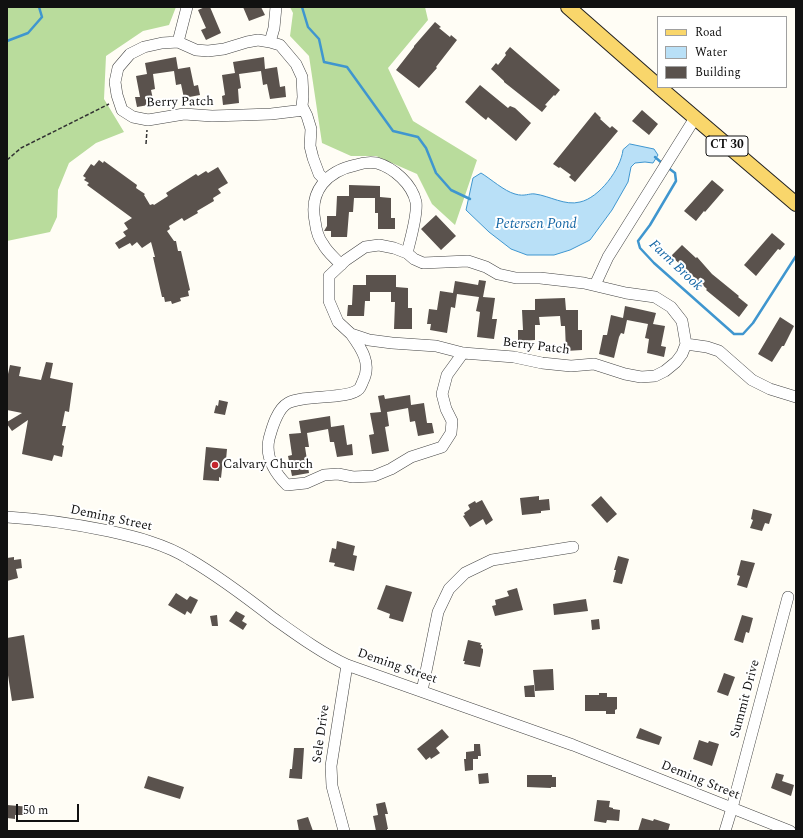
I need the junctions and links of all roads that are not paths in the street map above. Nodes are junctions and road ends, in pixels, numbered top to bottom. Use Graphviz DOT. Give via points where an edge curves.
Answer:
graph roads {
  1 [pos="187,7"];
  2 [pos="276,7"];
  3 [pos="568,7"];
  4 [pos="178,42"];
  5 [pos="270,42"];
  6 [pos="657,84"];
  7 [pos="661,88"];
  8 [pos="304,110"];
  9 [pos="695,118"];
  10 [pos="325,180"];
  11 [pos="796,204"];
  12 [pos="407,253"];
  13 [pos="341,265"];
  14 [pos="596,286"];
  15 [pos="351,334"];
  16 [pos="686,344"];
  17 [pos="463,353"];
  18 [pos="796,397"];
  19 [pos="7,517"];
  20 [pos="573,547"];
  21 [pos="788,597"];
  22 [pos="347,665"];
  23 [pos="422,690"];
  24 [pos="732,808"];
  25 [pos="344,831"];
  26 [pos="725,831"];
  27 [pos="790,831"];
  1 -- 4 [label="street"];
  2 -- 5 [label="street"];
  3 -- 6 [label="main road, CT 30"];
  4 -- 5 [label="street" via="196,50 208,51 258,40"];
  4 -- 8 [label="street, Berry Patch" via="162,43 130,54 118,68 116,95 122,110 133,117 148,120 184,114 235,116"];
  5 -- 8 [label="street" via="280,45 296,64 302,77"];
  7 -- 9 [label="main road, CT 30"];
  8 -- 10 [label="street" via="311,129 310,146 313,158 319,174"];
  9 -- 11 [label="main road, CT 30"];
  9 -- 14 [label="street" via="608,257"];
  10 -- 12 [label="street" via="346,167 361,163 376,163 400,176 414,194 416,204"];
  10 -- 13 [label="street" via="315,198 313,212 316,230 322,244"];
  12 -- 13 [label="street, Berry Patch" via="394,248 365,247"];
  12 -- 14 [label="street, Berry Patch" via="423,263 468,261 498,274 516,278 540,278"];
  13 -- 15 [label="street, Berry Patch" via="329,276 329,301 338,322"];
  14 -- 16 [label="street, Berry Patch" via="655,298 671,307 682,321"];
  15 -- 17 [label="street, Berry Patch" via="369,340 436,346"];
  15 -- 17 [label="street, Berry Patch" via="363,352 366,365 365,376 359,389 347,395 309,398 288,403 276,415 268,445 269,457 280,478 288,485 306,483 324,475 374,476 411,457 442,447 450,433 452,421 442,394 447,375"];
  16 -- 17 [label="street, Berry Patch" via="676,362 665,371 655,376 641,377 594,364 571,366 514,357"];
  16 -- 18 [label="street" via="707,346 719,351 752,380"];
  19 -- 22 [label="street, Deming Street" via="88,527 162,546 188,558 307,642"];
  20 -- 23 [label="street" via="492,560 465,573 449,589 438,612"];
  21 -- 24 [label="street, Summit Drive"];
  22 -- 23 [label="street, Deming Street"];
  22 -- 25 [label="street, Sele Drive" via="331,766 332,786"];
  23 -- 24 [label="street, Deming Street" via="573,745"];
  24 -- 26 [label="street, Summit Drive"];
  24 -- 27 [label="street, Deming Street"];
}
